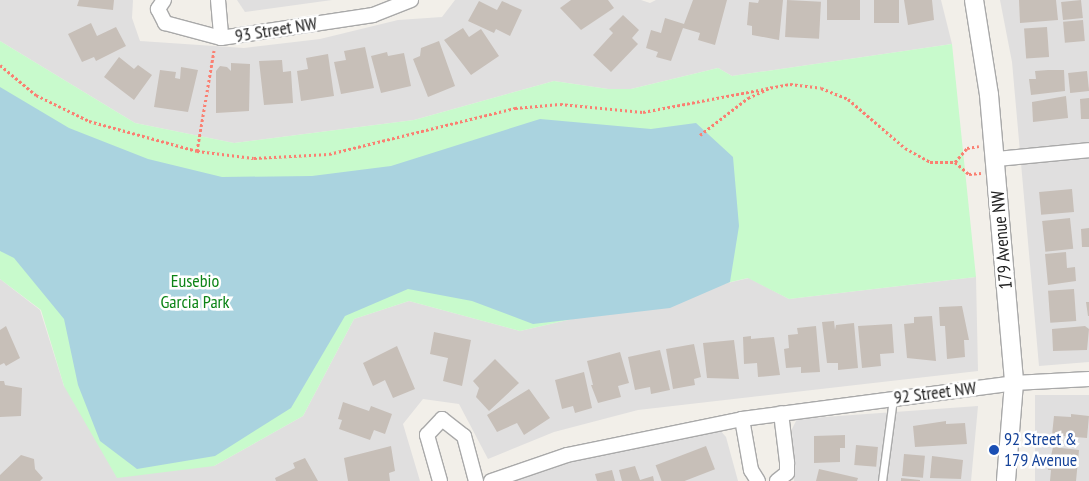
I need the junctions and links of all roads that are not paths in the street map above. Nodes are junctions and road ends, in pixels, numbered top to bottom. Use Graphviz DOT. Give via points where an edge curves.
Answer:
graph roads {
  1 [pos="164,0"];
  2 [pos="218,0"];
  3 [pos="411,0"];
  4 [pos="974,0"];
  5 [pos="219,38"];
  6 [pos="1089,150"];
  7 [pos="996,159"];
  8 [pos="1089,379"];
  9 [pos="1014,383"];
  10 [pos="893,399"];
  11 [pos="781,413"];
  12 [pos="742,419"];
  13 [pos="440,481"];
  14 [pos="476,481"];
  15 [pos="491,481"];
  16 [pos="758,481"];
  17 [pos="777,481"];
  18 [pos="882,481"];
  19 [pos="1006,481"];
  1 -- 5 [label="street, 93 Street NW" via="158,9 165,23"];
  2 -- 5 [label="street"];
  3 -- 5 [label="street, 93 Street NW" via="373,15"];
  4 -- 7 [label="street, 179 Avenue NW"];
  6 -- 7 [label="street"];
  7 -- 9 [label="street, 179 Avenue NW"];
  8 -- 9 [label="street, 92 Street NW"];
  9 -- 10 [label="street, 92 Street NW"];
  9 -- 19 [label="street, 179 Avenue NW"];
  10 -- 11 [label="street, 92 Street NW"];
  10 -- 18 [label="lane"];
  11 -- 12 [label="street, 92 Street NW"];
  11 -- 17 [label="street" via="787,473"];
  12 -- 15 [label="street, 92 Street NW" via="567,455"];
  12 -- 16 [label="street" via="751,470"];
  13 -- 14 [label="street" via="427,435 442,419 464,436"];
}
